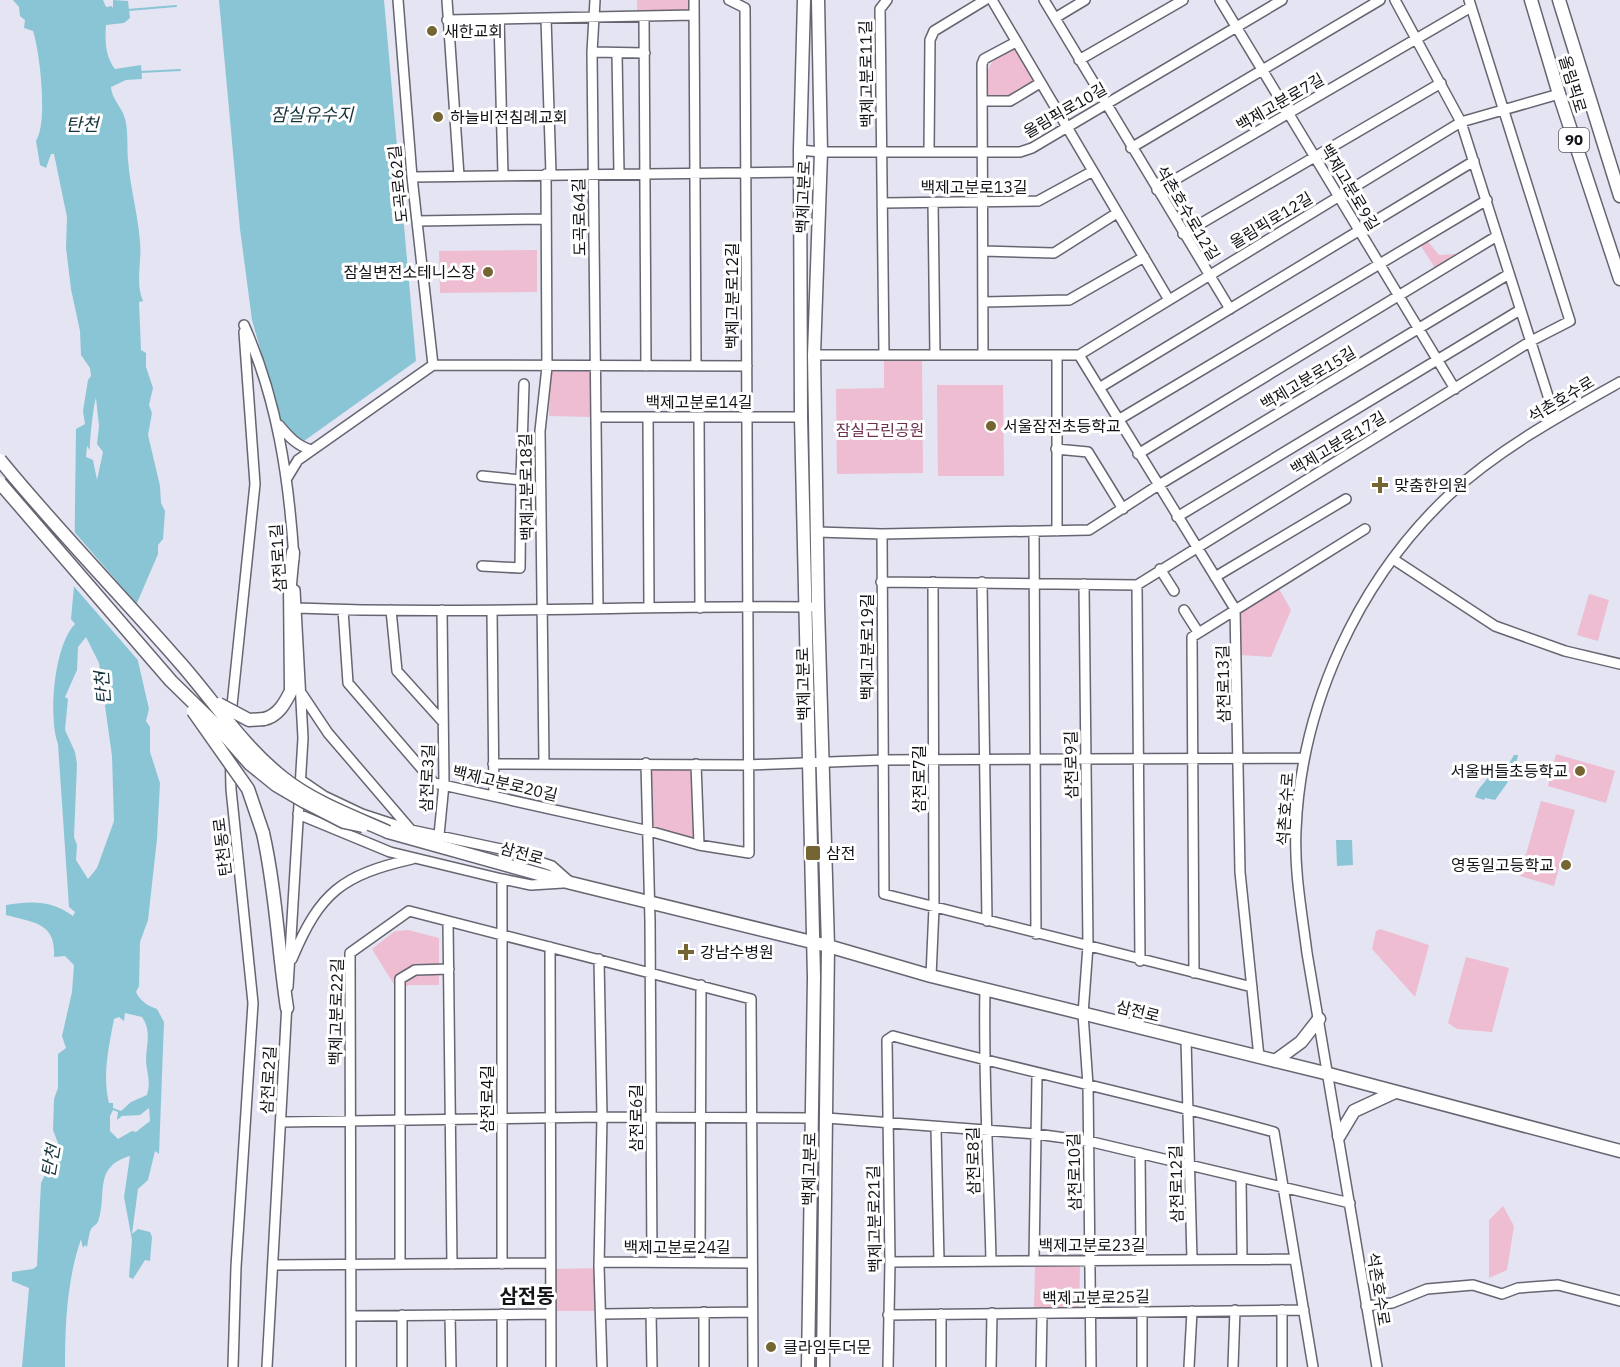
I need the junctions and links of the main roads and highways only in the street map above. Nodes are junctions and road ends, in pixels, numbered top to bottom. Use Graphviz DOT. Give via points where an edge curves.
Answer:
graph roads {
  1 [pos="804,0"];
  2 [pos="818,0"];
  3 [pos="823,0"];
  4 [pos="1531,0"];
  5 [pos="1559,0"];
  6 [pos="819,19"];
  7 [pos="1620,196"];
  8 [pos="1620,279"];
  9 [pos="0,460"];
  10 [pos="0,483"];
  11 [pos="293,552"];
  12 [pos="182,665"];
  13 [pos="171,681"];
  14 [pos="388,832"];
  15 [pos="813,943"];
  16 [pos="828,946"];
  17 [pos="287,1008"];
  18 [pos="1319,1019"];
  19 [pos="1275,1060"];
  20 [pos="1395,1092"];
  21 [pos="1339,1136"];
  22 [pos="1620,1150"];
  23 [pos="808,1367"];
  24 [pos="823,1367"];
  1 -- 15 [label="main road, 백제고분로" via="801,417"];
  2 -- 6 [label="main road, 백제고분로"];
  3 -- 6 [label="main road"];
  4 -- 8 [label="main road, 올림픽로 / 90"];
  5 -- 7 [label="main road, 올림픽로 / 90"];
  6 -- 16 [label="main road, 백제고분로" via="814,355"];
  9 -- 12 [label="main road, bridge"];
  10 -- 13 [label="main road, bridge"];
  11 -- 12 [label="main road, bridge" via="291,691 283,706 271,717 249,720 219,704"];
  12 -- 14 [label="main road, bridge" via="255,753 284,778 315,798"];
  13 -- 14 [label="main road, bridge" via="250,764 276,785 344,822"];
  13 -- 17 [label="main road, bridge" via="248,789 262,833 277,909 278,949"];
  14 -- 15 [label="main road, 삼전로" via="571,883"];
  15 -- 16 [label="main road, 삼전로"];
  15 -- 23 [label="main road, 백제고분로"];
  16 -- 19 [label="main road, 삼전로" via="932,976"];
  16 -- 24 [label="main road, 백제고분로"];
  18 -- 19 [label="main road" via="1301,1042"];
  19 -- 20 [label="main road, 삼전로"];
  20 -- 21 [label="main road" via="1353,1111"];
  20 -- 22 [label="main road, 삼전로"];
}
